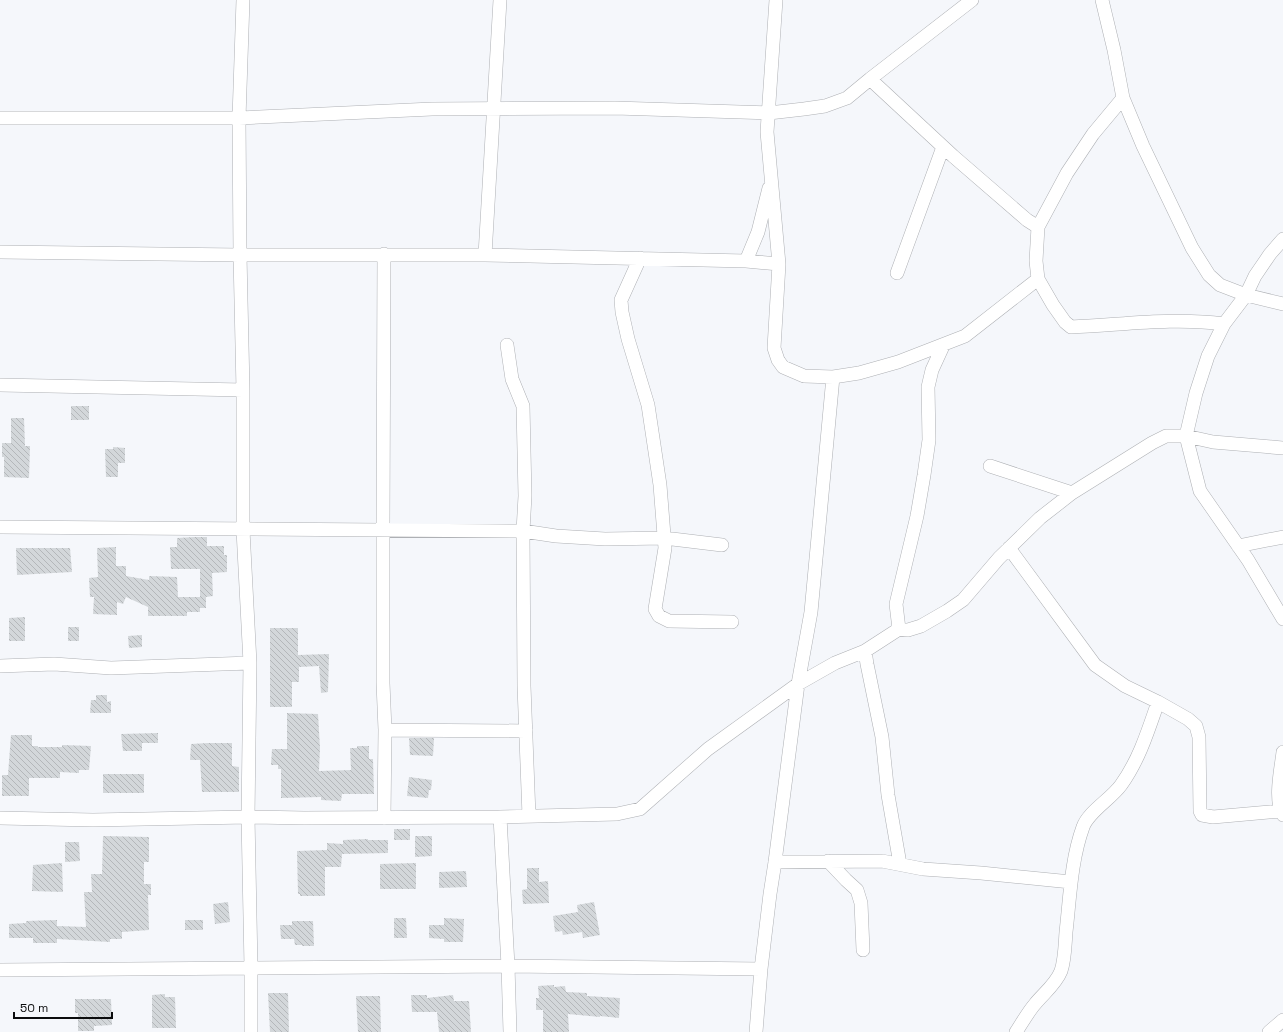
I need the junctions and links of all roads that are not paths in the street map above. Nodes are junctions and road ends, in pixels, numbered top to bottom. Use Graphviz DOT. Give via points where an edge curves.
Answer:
graph roads {
  1 [pos="243,0"];
  2 [pos="500,0"];
  3 [pos="776,0"];
  4 [pos="972,0"];
  5 [pos="1102,0"];
  6 [pos="870,79"];
  7 [pos="1123,98"];
  8 [pos="494,109"];
  9 [pos="769,113"];
  10 [pos="0,118"];
  11 [pos="239,118"];
  12 [pos="943,147"];
  13 [pos="771,181"];
  14 [pos="1038,227"];
  15 [pos="1283,239"];
  16 [pos="0,252"];
  17 [pos="384,254"];
  18 [pos="240,255"];
  19 [pos="485,255"];
  20 [pos="640,258"];
  21 [pos="746,261"];
  22 [pos="779,264"];
  23 [pos="897,273"];
  24 [pos="1038,279"];
  25 [pos="1246,295"];
  26 [pos="1283,304"];
  27 [pos="1224,324"];
  28 [pos="507,345"];
  29 [pos="943,346"];
  30 [pos="833,377"];
  31 [pos="0,385"];
  32 [pos="243,390"];
  33 [pos="1186,436"];
  34 [pos="1283,448"];
  35 [pos="990,466"];
  36 [pos="1072,493"];
  37 [pos="0,527"];
  38 [pos="383,529"];
  39 [pos="243,530"];
  40 [pos="523,531"];
  41 [pos="1283,537"];
  42 [pos="664,538"];
  43 [pos="722,544"];
  44 [pos="1238,546"];
  45 [pos="1009,548"];
  46 [pos="1283,619"];
  47 [pos="732,622"];
  48 [pos="899,629"];
  49 [pos="865,651"];
  50 [pos="250,663"];
  51 [pos="0,666"];
  52 [pos="798,684"];
  53 [pos="1158,702"];
  54 [pos="385,730"];
  55 [pos="526,731"];
  56 [pos="1283,752"];
  57 [pos="1282,813"];
  58 [pos="529,816"];
  59 [pos="248,817"];
  60 [pos="500,817"];
  61 [pos="0,818"];
  62 [pos="384,818"];
  63 [pos="828,861"];
  64 [pos="775,862"];
  65 [pos="900,864"];
  66 [pos="1071,882"];
  67 [pos="862,950"];
  68 [pos="508,966"];
  69 [pos="251,967"];
  70 [pos="761,969"];
  71 [pos="0,970"];
  72 [pos="1283,1020"];
  73 [pos="251,1032"];
  74 [pos="510,1032"];
  75 [pos="756,1032"];
  76 [pos="1016,1032"];
  77 [pos="1269,1032"];
  1 -- 11 [label="street"];
  2 -- 8 [label="street"];
  3 -- 9 [label="street"];
  4 -- 6 [label="street"];
  5 -- 7 [label="street"];
  6 -- 9 [label="street" via="847,98 825,106"];
  6 -- 12 [label="street"];
  7 -- 14 [label="street" via="1093,134 1066,173"];
  7 -- 25 [label="street" via="1190,243 1209,275 1220,285"];
  8 -- 9 [label="street" via="615,108"];
  8 -- 11 [label="street"];
  8 -- 19 [label="street"];
  9 -- 13 [label="street" via="767,132"];
  10 -- 11 [label="street"];
  11 -- 18 [label="street"];
  12 -- 14 [label="street"];
  12 -- 23 [label="street"];
  13 -- 21 [label="street" via="758,232"];
  13 -- 22 [label="street"];
  14 -- 24 [label="street"];
  15 -- 25 [label="street" via="1255,276"];
  16 -- 18 [label="street"];
  17 -- 18 [label="street"];
  17 -- 19 [label="street"];
  17 -- 38 [label="street"];
  18 -- 32 [label="street"];
  19 -- 20 [label="street"];
  20 -- 21 [label="street"];
  20 -- 42 [label="street" via="621,300 622,312 648,405 660,485"];
  21 -- 22 [label="street"];
  22 -- 30 [label="street" via="774,348 778,360 783,367 804,376"];
  24 -- 27 [label="street" via="1061,316 1071,327 1143,322 1202,321"];
  24 -- 29 [label="street" via="965,336"];
  25 -- 26 [label="street"];
  25 -- 27 [label="street"];
  27 -- 33 [label="street" via="1208,356"];
  28 -- 40 [label="street" via="512,379 523,406"];
  29 -- 30 [label="street" via="859,373"];
  29 -- 48 [label="street" via="932,370 928,387 928,440 924,475 896,604"];
  30 -- 52 [label="street" via="811,612"];
  31 -- 32 [label="street"];
  32 -- 39 [label="street"];
  33 -- 34 [label="street" via="1213,442"];
  33 -- 36 [label="street" via="1166,436"];
  33 -- 44 [label="street" via="1200,491"];
  35 -- 36 [label="street"];
  36 -- 45 [label="street" via="1040,518"];
  37 -- 39 [label="street"];
  38 -- 39 [label="street"];
  38 -- 40 [label="street"];
  38 -- 54 [label="street"];
  39 -- 50 [label="street"];
  40 -- 42 [label="street" via="605,539"];
  40 -- 55 [label="street"];
  41 -- 44 [label="street"];
  42 -- 43 [label="street"];
  42 -- 47 [label="street" via="665,548 655,609 659,616 669,621"];
  44 -- 46 [label="street"];
  45 -- 48 [label="street" via="962,600 921,626 908,630"];
  45 -- 53 [label="street" via="1095,665 1125,686"];
  48 -- 49 [label="street"];
  49 -- 52 [label="street" via="835,663"];
  49 -- 65 [label="street" via="882,737 888,795"];
  50 -- 51 [label="street" via="111,668 54,664"];
  50 -- 59 [label="street"];
  52 -- 58 [label="street" via="708,749 640,808 617,814"];
  52 -- 64 [label="street"];
  53 -- 57 [label="street" via="1196,726 1199,737 1202,815 1213,817"];
  53 -- 66 [label="street" via="1143,746 1121,785 1090,815 1083,826"];
  54 -- 55 [label="street"];
  54 -- 62 [label="street"];
  55 -- 58 [label="street"];
  56 -- 57 [label="street" via="1279,798"];
  58 -- 60 [label="street"];
  59 -- 61 [label="street" via="93,820"];
  59 -- 62 [label="street"];
  59 -- 69 [label="street"];
  60 -- 62 [label="street"];
  60 -- 68 [label="street"];
  63 -- 64 [label="street"];
  63 -- 65 [label="street" via="882,861"];
  63 -- 67 [label="street" via="857,890"];
  64 -- 70 [label="street"];
  65 -- 66 [label="street" via="923,869"];
  66 -- 76 [label="street" via="1061,972"];
  68 -- 69 [label="street"];
  68 -- 70 [label="street"];
  68 -- 74 [label="street"];
  69 -- 71 [label="street"];
  69 -- 73 [label="street"];
  70 -- 75 [label="street"];
  72 -- 77 [label="street"];
}
